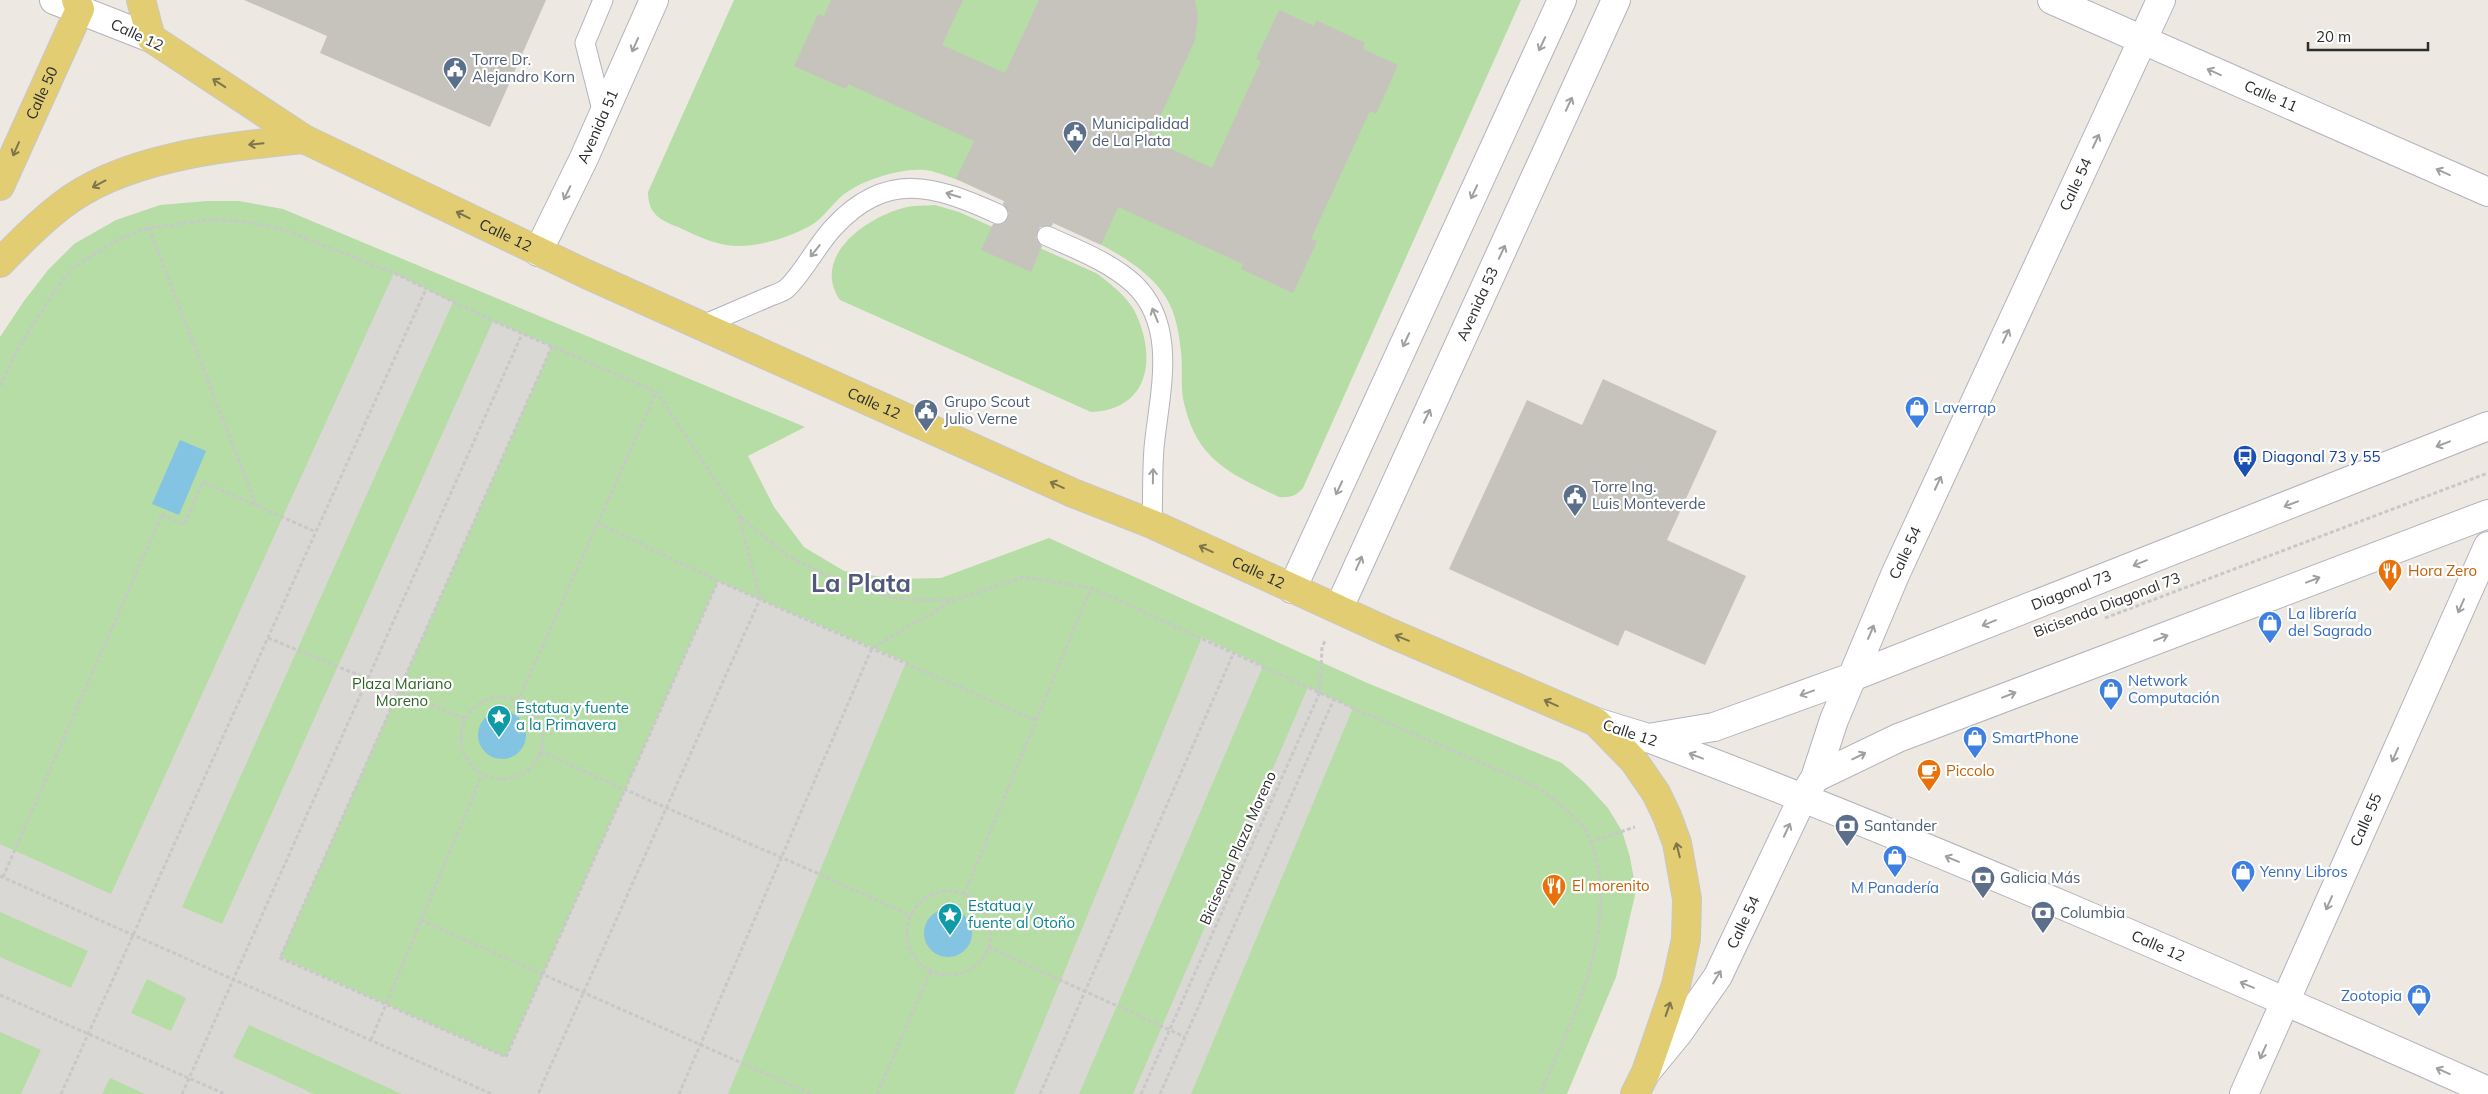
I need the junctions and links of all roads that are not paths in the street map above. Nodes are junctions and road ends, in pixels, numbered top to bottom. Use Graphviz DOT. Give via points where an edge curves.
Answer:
graph roads {
  1 [pos="54,0"];
  2 [pos="141,0"];
  3 [pos="603,0"];
  4 [pos="654,0"];
  5 [pos="1562,0"];
  6 [pos="1616,0"];
  7 [pos="2052,0"];
  8 [pos="2161,0"];
  9 [pos="80,3"];
  10 [pos="151,38"];
  11 [pos="2142,41"];
  12 [pos="603,114"];
  13 [pos="304,139"];
  14 [pos="0,186"];
  15 [pos="2488,192"];
  16 [pos="998,214"];
  17 [pos="1047,236"];
  18 [pos="538,252"];
  19 [pos="0,263"];
  20 [pos="703,326"];
  21 [pos="2488,426"];
  22 [pos="2488,514"];
  23 [pos="1152,524"];
  24 [pos="2488,546"];
  25 [pos="1292,589"];
  26 [pos="1339,608"];
  27 [pos="1852,677"];
  28 [pos="1596,722"];
  29 [pos="1648,738"];
  30 [pos="1809,787"];
  31 [pos="2286,1001"];
  32 [pos="1640,1083"];
  33 [pos="2488,1091"];
  34 [pos="2244,1094"];
  1 -- 9 [label="street, Calle 12"];
  2 -- 10 [label="main road"];
  3 -- 12 [label="lane" via="585,43"];
  4 -- 12 [label="street, Avenida 51, one-way"];
  5 -- 25 [label="street, one-way"];
  26 -- 6 [label="street, Avenida 53, one-way"];
  7 -- 11 [label="street, Calle 11"];
  8 -- 11 [label="street, Calle 54"];
  9 -- 10 [label="street, Calle 12"];
  9 -- 14 [label="main road, Calle 50, one-way"];
  13 -- 10 [label="main road, Calle 12, one-way"];
  15 -- 11 [label="street, Calle 11, one-way"];
  27 -- 11 [label="street, Calle 54, one-way" via="1895,575"];
  12 -- 18 [label="street, Avenida 51, one-way"];
  18 -- 13 [label="main road, Calle 12, one-way"];
  13 -- 19 [label="main road, one-way" via="212,148 103,181 62,205"];
  16 -- 20 [label="lane, one-way" via="957,195 933,189 912,188 879,193 855,208 833,228 786,290"];
  23 -- 17 [label="lane, one-way" via="1154,450 1163,370 1160,329 1150,303 1134,284 1098,259"];
  18 -- 20 [label="main road, Calle 12"];
  23 -- 20 [label="main road, Calle 12, one-way" via="1074,493"];
  21 -- 27 [label="street, Diagonal 73, one-way"];
  30 -- 22 [label="street, one-way" via="1898,738"];
  25 -- 23 [label="main road, Calle 12, one-way"];
  24 -- 31 [label="street, Calle 55, one-way"];
  25 -- 26 [label="main road, Calle 12"];
  28 -- 26 [label="main road, Calle 12, one-way"];
  27 -- 29 [label="street, Diagonal 73, one-way" via="1714,726"];
  27 -- 30 [label="street, Calle 54"];
  28 -- 29 [label="street, Calle 12"];
  32 -- 28 [label="main road, one-way" via="1676,985 1686,939 1684,874 1676,843 1656,793 1634,761"];
  30 -- 29 [label="street, Calle 12, one-way"];
  31 -- 30 [label="street, Calle 12, one-way"];
  32 -- 30 [label="street, Calle 54, one-way" via="1718,976"];
  33 -- 31 [label="street, Calle 12, one-way"];
  31 -- 34 [label="street, Calle 55, one-way"];
}
